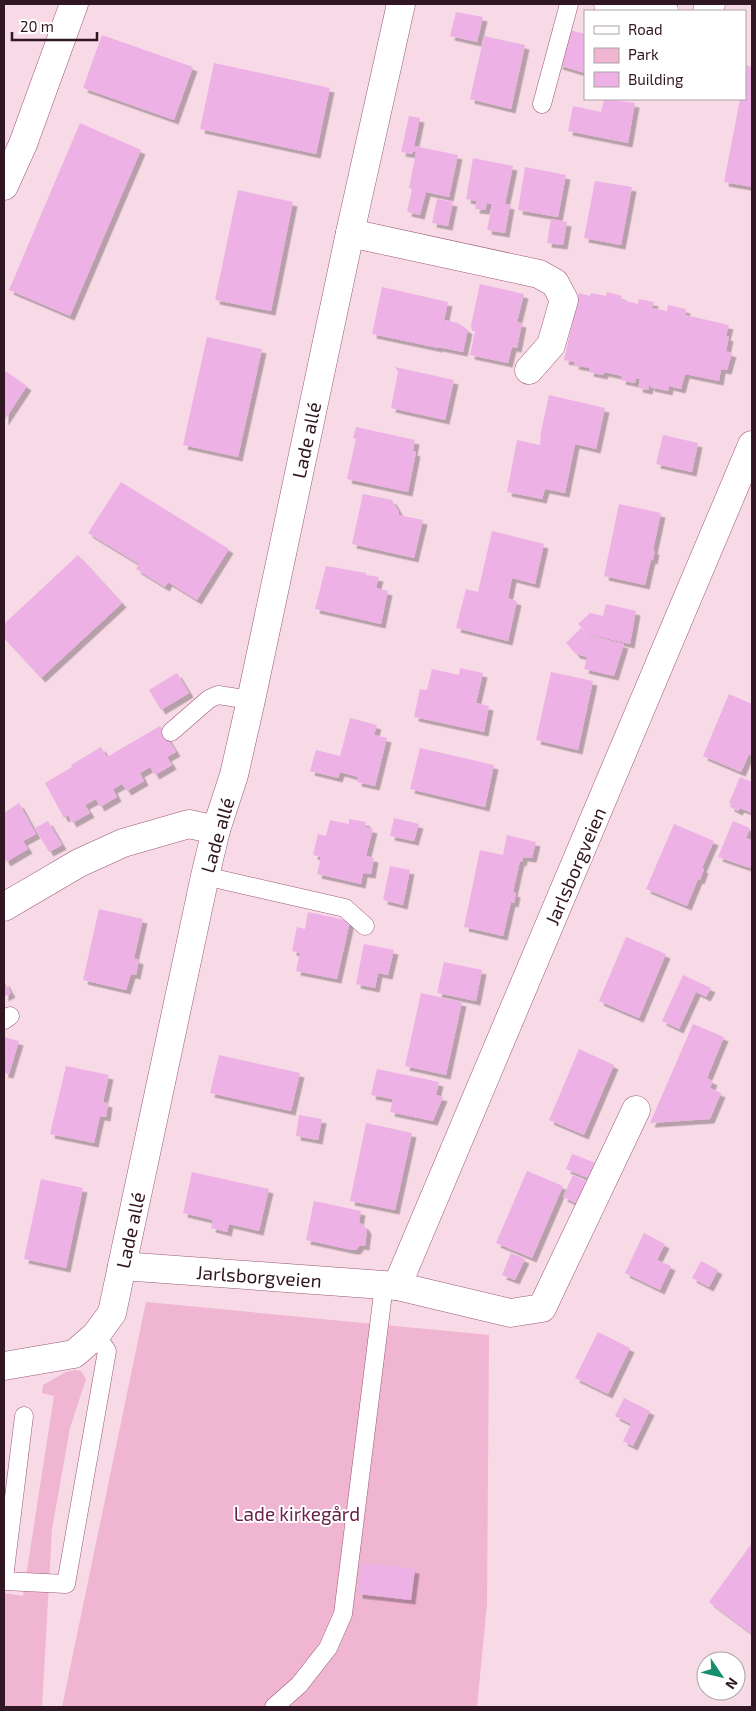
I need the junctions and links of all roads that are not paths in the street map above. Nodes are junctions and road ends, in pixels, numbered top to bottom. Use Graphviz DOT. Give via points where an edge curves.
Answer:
graph roads {
  1 [pos="74,4"];
  2 [pos="401,4"];
  3 [pos="569,4"];
  4 [pos="608,4"];
  5 [pos="656,10"];
  6 [pos="542,104"];
  7 [pos="4,186"];
  8 [pos="350,233"];
  9 [pos="529,370"];
  10 [pos="752,445"];
  11 [pos="251,700"];
  12 [pos="171,732"];
  13 [pos="216,830"];
  14 [pos="205,876"];
  15 [pos="4,907"];
  16 [pos="365,926"];
  17 [pos="636,1110"];
  18 [pos="122,1266"];
  19 [pos="390,1286"];
  20 [pos="96,1335"];
  21 [pos="4,1366"];
  22 [pos="24,1416"];
  23 [pos="4,1580"];
  24 [pos="274,1707"];
  1 -- 7 [label="street" via="30,127"];
  2 -- 8 [label="street, Lade allé"];
  3 -- 6 [label="lane"];
  4 -- 5 [label="street"];
  8 -- 9 [label="street" via="539,274 555,283 564,300 551,345"];
  8 -- 11 [label="street, Lade allé"];
  10 -- 19 [label="street, Jarlsborgveien"];
  11 -- 12 [label="lane" via="218,695"];
  11 -- 13 [label="street, Lade allé" via="234,775"];
  13 -- 14 [label="street, Lade allé"];
  13 -- 15 [label="street" via="189,824 123,843 78,862"];
  14 -- 16 [label="lane" via="345,908"];
  14 -- 18 [label="street, Lade allé"];
  17 -- 19 [label="street, Jarlsborgveien" via="542,1308 510,1314"];
  18 -- 19 [label="street, Jarlsborgveien"];
  18 -- 20 [label="street, Lade allé" via="112,1312"];
  19 -- 24 [label="lane" via="343,1614 328,1648 299,1685"];
  20 -- 21 [label="street, Lade allé" via="74,1354"];
  20 -- 23 [label="lane" via="107,1351 66,1584"];
  22 -- 23 [label="lane"];
}
